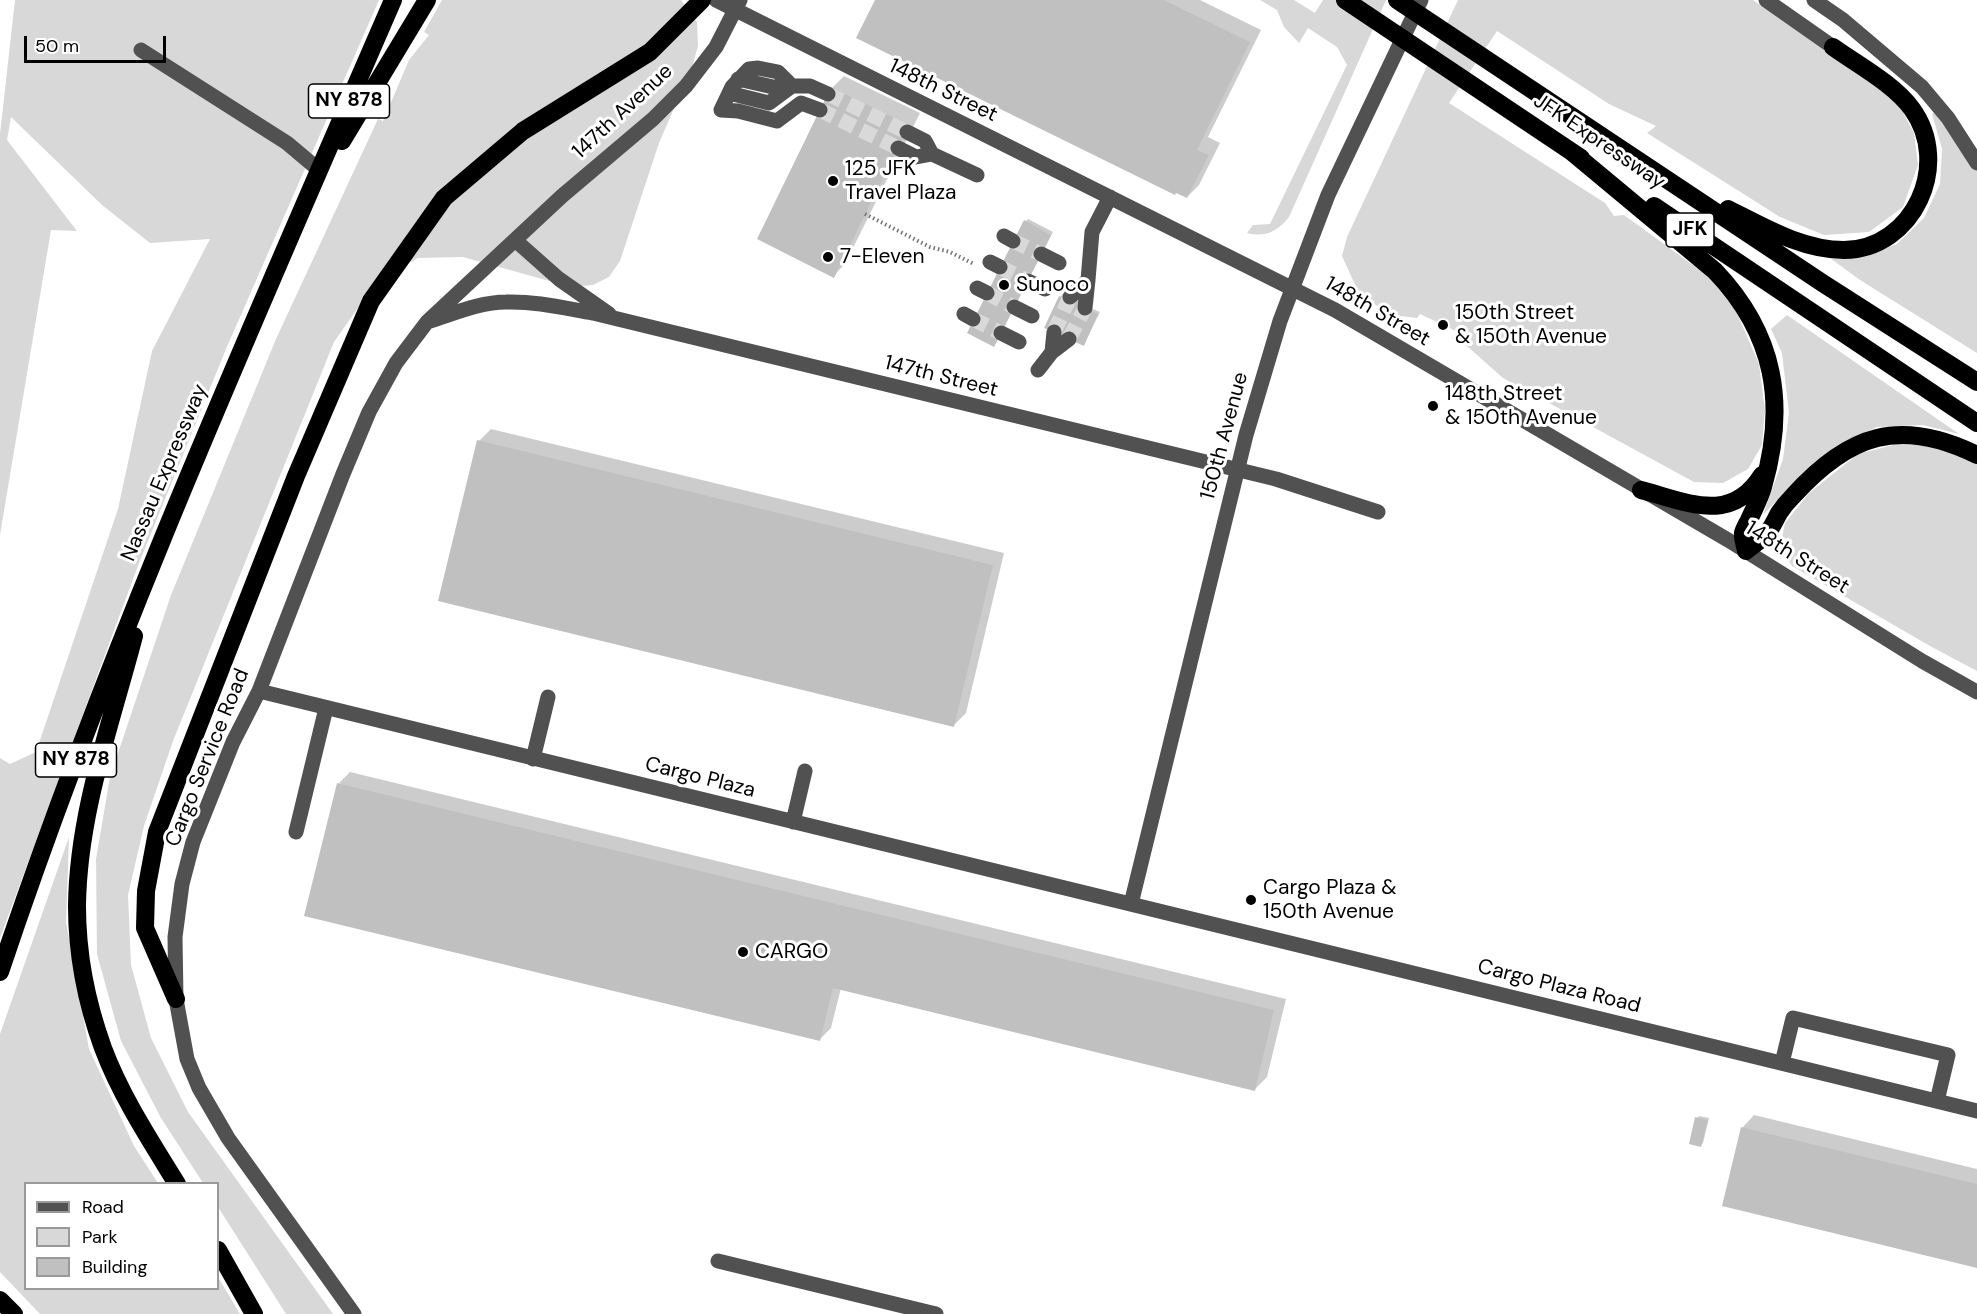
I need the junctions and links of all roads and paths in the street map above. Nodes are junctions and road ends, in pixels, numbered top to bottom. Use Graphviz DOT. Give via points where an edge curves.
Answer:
graph roads {
  1 [pos="393,0"];
  2 [pos="427,0"];
  3 [pos="702,0"];
  4 [pos="716,0"];
  5 [pos="1346,0"];
  6 [pos="1397,0"];
  7 [pos="1413,0"];
  8 [pos="1420,0"];
  9 [pos="1766,0"];
  10 [pos="1814,0"];
  11 [pos="737,5"];
  12 [pos="1833,47"];
  13 [pos="141,50"];
  14 [pos="1471,50"];
  15 [pos="792,86"];
  16 [pos="729,93"];
  17 [pos="828,94"];
  18 [pos="820,110"];
  19 [pos="907,132"];
  20 [pos="898,148"];
  21 [pos="1572,152"];
  22 [pos="932,154"];
  23 [pos="1977,163"];
  24 [pos="319,170"];
  25 [pos="977,175"];
  26 [pos="1659,175"];
  27 [pos="1110,197"];
  28 [pos="306,202"];
  29 [pos="865,214"];
  30 [pos="515,240"];
  31 [pos="1041,254"];
  32 [pos="1059,263"];
  33 [pos="989,265"];
  34 [pos="1028,280"];
  35 [pos="1088,280"];
  36 [pos="1292,288"];
  37 [pos="1045,289"];
  38 [pos="1070,297"];
  39 [pos="1014,307"];
  40 [pos="1085,308"];
  41 [pos="1032,316"];
  42 [pos="615,319"];
  43 [pos="427,322"];
  44 [pos="1054,332"];
  45 [pos="1001,333"];
  46 [pos="1069,339"];
  47 [pos="1019,342"];
  48 [pos="1052,352"];
  49 [pos="1038,370"];
  50 [pos="1977,382"];
  51 [pos="1977,423"];
  52 [pos="1977,455"];
  53 [pos="1771,457"];
  54 [pos="1237,470"];
  55 [pos="1641,490"];
  56 [pos="1378,512"];
  57 [pos="157,550"];
  58 [pos="1746,551"];
  59 [pos="259,692"];
  60 [pos="1977,692"];
  61 [pos="548,697"];
  62 [pos="326,708"];
  63 [pos="533,759"];
  64 [pos="805,771"];
  65 [pos="794,822"];
  66 [pos="296,832"];
  67 [pos="1131,904"];
  68 [pos="0,972"];
  69 [pos="176,999"];
  70 [pos="1782,1064"];
  71 [pos="1937,1101"];
  72 [pos="1977,1111"];
  73 [pos="176,1182"];
  74 [pos="219,1252"];
  75 [pos="718,1261"];
  76 [pos="236,1279"];
  77 [pos="0,1300"];
  78 [pos="14,1314"];
  79 [pos="254,1314"];
  80 [pos="260,1314"];
  81 [pos="354,1314"];
  82 [pos="936,1314"];
  1 -- 24 [label="highway, Nassau Expressway / NY 878"];
  2 -- 28 [label="highway"];
  3 -- 69 [label="highway" via="650,52 523,130 444,198 371,301 296,476 158,832 146,891 145,928"];
  4 -- 11 [label="street, 148th Street"];
  5 -- 21 [label="highway, JFK Expressway / JFK"];
  6 -- 14 [label="highway, JFK Expressway / JFK"];
  7 -- 14 [label="highway"];
  8 -- 36 [label="street, 150th Avenue" via="1342,164"];
  9 -- 12 [label="street"];
  10 -- 23 [label="street" via="1922,87"];
  11 -- 27 [label="street, 148th Street"];
  11 -- 30 [label="street, 147th Avenue" via="716,47 686,86"];
  12 -- 26 [label="highway" via="1905,99 1926,136 1929,158 1924,190 1905,222 1885,238 1847,250 1809,245"];
  13 -- 24 [label="street" via="287,142"];
  14 -- 26 [label="highway, JFK Expressway / JFK"];
  15 -- 16 [label="street" via="769,103"];
  15 -- 16 [label="street" via="773,87 738,79"];
  15 -- 17 [label="street" via="810,86"];
  16 -- 18 [label="street" via="721,110 777,120 801,103"];
  19 -- 22 [label="street" via="925,141"];
  20 -- 22 [label="street" via="916,157"];
  21 -- 51 [label="highway, JFK Expressway / JFK"];
  21 -- 53 [label="highway" via="1704,261 1736,294 1760,337 1773,384 1775,426"];
  22 -- 25 [label="street"];
  24 -- 28 [label="highway, Nassau Expressway / NY 878"];
  26 -- 50 [label="highway, JFK Expressway / JFK"];
  27 -- 35 [label="street" via="1092,232"];
  27 -- 36 [label="street, 148th Street"];
  28 -- 57 [label="highway, Nassau Expressway / NY 878"];
  29 -- 33 [label="path" via="930,247"];
  30 -- 42 [label="street, 147th Street" via="559,279"];
  30 -- 43 [label="street, Cargo Service Road"];
  31 -- 32 [label="street"];
  34 -- 37 [label="street"];
  35 -- 38 [label="street"];
  35 -- 40 [label="street"];
  36 -- 54 [label="street, 150th Avenue"];
  36 -- 55 [label="street, 148th Street"];
  39 -- 41 [label="street"];
  42 -- 43 [label="street" via="545,304 504,302"];
  42 -- 54 [label="street, 147th Street"];
  43 -- 59 [label="street, Cargo Service Road" via="396,363 369,412"];
  44 -- 48 [label="street"];
  45 -- 47 [label="street"];
  46 -- 48 [label="street"];
  48 -- 49 [label="street"];
  52 -- 58 [label="highway" via="1927,436 1902,435 1866,441 1820,468 1780,510 1767,534"];
  53 -- 55 [label="highway" via="1751,491 1727,505 1697,505"];
  53 -- 58 [label="highway" via="1761,493 1743,533"];
  54 -- 56 [label="street, 147th Street"];
  54 -- 67 [label="street, 150th Avenue"];
  55 -- 58 [label="street, 148th Street"];
  57 -- 68 [label="highway, Nassau Expressway / NY 878"];
  57 -- 73 [label="highway" via="92,791 77,908 83,966 104,1049 130,1104"];
  58 -- 60 [label="street, 148th Street"];
  59 -- 62 [label="street, Cargo Plaza"];
  59 -- 69 [label="street, Cargo Service Road" via="232,742 182,884 175,937"];
  61 -- 63 [label="street"];
  62 -- 63 [label="street, Cargo Plaza"];
  62 -- 66 [label="street"];
  63 -- 65 [label="street, Cargo Plaza"];
  64 -- 65 [label="street"];
  65 -- 67 [label="street, Cargo Plaza"];
  67 -- 70 [label="street, Cargo Plaza Road"];
  69 -- 81 [label="street, Cargo Service Road" via="187,1059 212,1112"];
  70 -- 71 [label="street, Cargo Plaza Road"];
  70 -- 71 [label="street" via="1793,1018 1948,1055"];
  71 -- 72 [label="street, Cargo Plaza Road"];
  74 -- 76 [label="highway"];
  75 -- 82 [label="street"];
  76 -- 79 [label="highway"];
  76 -- 80 [label="highway"];
  77 -- 78 [label="highway"];
}
